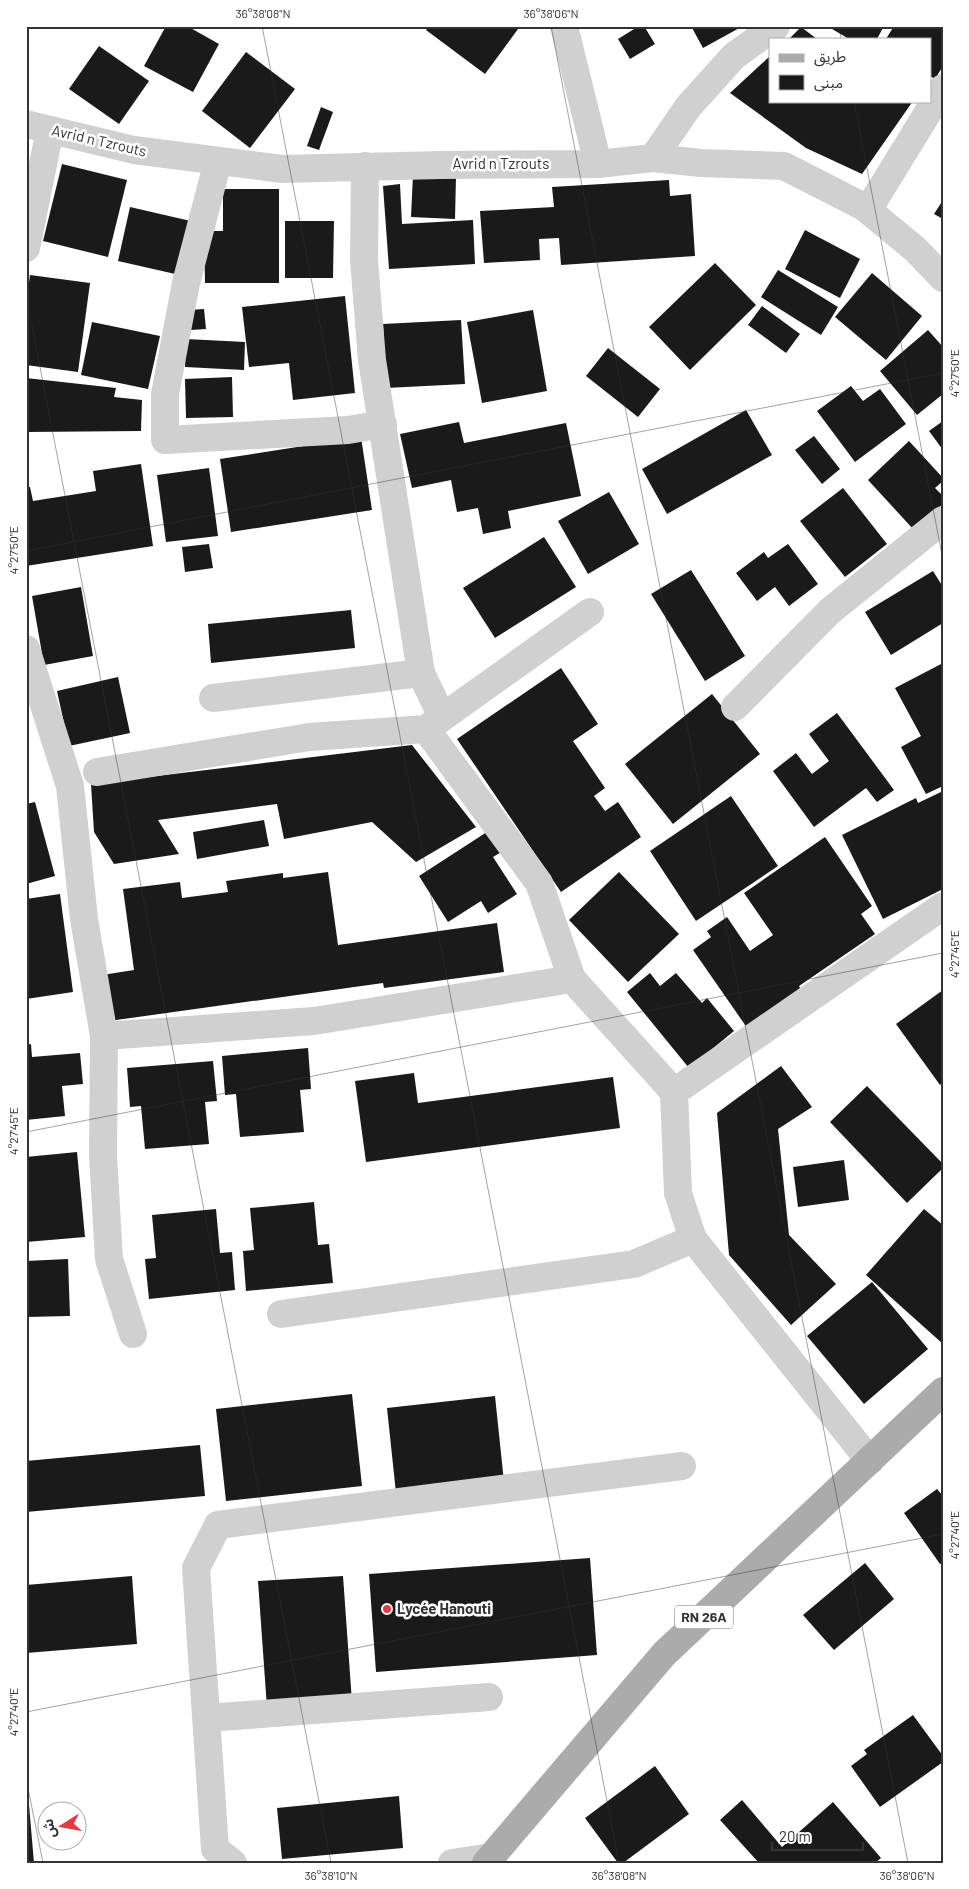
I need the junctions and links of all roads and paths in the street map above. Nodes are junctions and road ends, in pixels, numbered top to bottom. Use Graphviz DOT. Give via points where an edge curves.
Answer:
graph roads {
  1 [pos="564,26"];
  2 [pos="776,26"];
  3 [pos="943,88"];
  4 [pos="38,127"];
  5 [pos="653,158"];
  6 [pos="218,161"];
  7 [pos="598,164"];
  8 [pos="365,166"];
  9 [pos="868,210"];
  10 [pos="26,248"];
  11 [pos="943,278"];
  12 [pos="383,424"];
  13 [pos="943,520"];
  14 [pos="590,612"];
  15 [pos="26,649"];
  16 [pos="421,673"];
  17 [pos="213,698"];
  18 [pos="735,706"];
  19 [pos="434,723"];
  20 [pos="97,772"];
  21 [pos="943,906"];
  22 [pos="572,979"];
  23 [pos="104,1036"];
  24 [pos="674,1092"];
  25 [pos="693,1240"];
  26 [pos="280,1314"];
  27 [pos="133,1334"];
  28 [pos="943,1391"];
  29 [pos="870,1461"];
  30 [pos="682,1466"];
  31 [pos="489,1697"];
  32 [pos="207,1718"];
  33 [pos="489,1860"];
  34 [pos="233,1863"];
  35 [pos="452,1863"];
  1 -- 7 [label="street"];
  2 -- 5 [label="street" via="734,56 688,107"];
  3 -- 9 [label="street"];
  4 -- 6 [label="street, Avrid n Tzrouts" via="134,150"];
  4 -- 10 [label="street"];
  5 -- 7 [label="street, Avrid n Tzrouts"];
  5 -- 9 [label="street, Avrid n Tzrouts" via="784,166"];
  6 -- 8 [label="street, Avrid n Tzrouts" via="282,169"];
  6 -- 12 [label="street" via="186,283 165,394 165,440 348,430"];
  7 -- 8 [label="street, Avrid n Tzrouts"];
  8 -- 12 [label="street" via="364,260 372,360"];
  9 -- 11 [label="street, Avrid n Tzrouts" via="915,249"];
  12 -- 16 [label="street"];
  13 -- 18 [label="street" via="830,611"];
  14 -- 19 [label="street"];
  15 -- 23 [label="street" via="70,786 84,919"];
  16 -- 17 [label="street"];
  16 -- 19 [label="street"];
  19 -- 20 [label="street" via="309,737"];
  19 -- 22 [label="street" via="539,883"];
  21 -- 24 [label="street"];
  22 -- 23 [label="street" via="314,1021"];
  22 -- 24 [label="street"];
  23 -- 27 [label="street" via="103,1156 109,1258"];
  24 -- 25 [label="street" via="678,1193"];
  25 -- 26 [label="street" via="634,1264"];
  25 -- 29 [label="street"];
  28 -- 29 [label="main road, RN 26A"];
  29 -- 33 [label="main road, RN 26A" via="664,1654"];
  30 -- 32 [label="street" via="218,1525 196,1568"];
  31 -- 32 [label="street"];
  32 -- 34 [label="street" via="215,1849"];
  33 -- 35 [label="street"];
}
